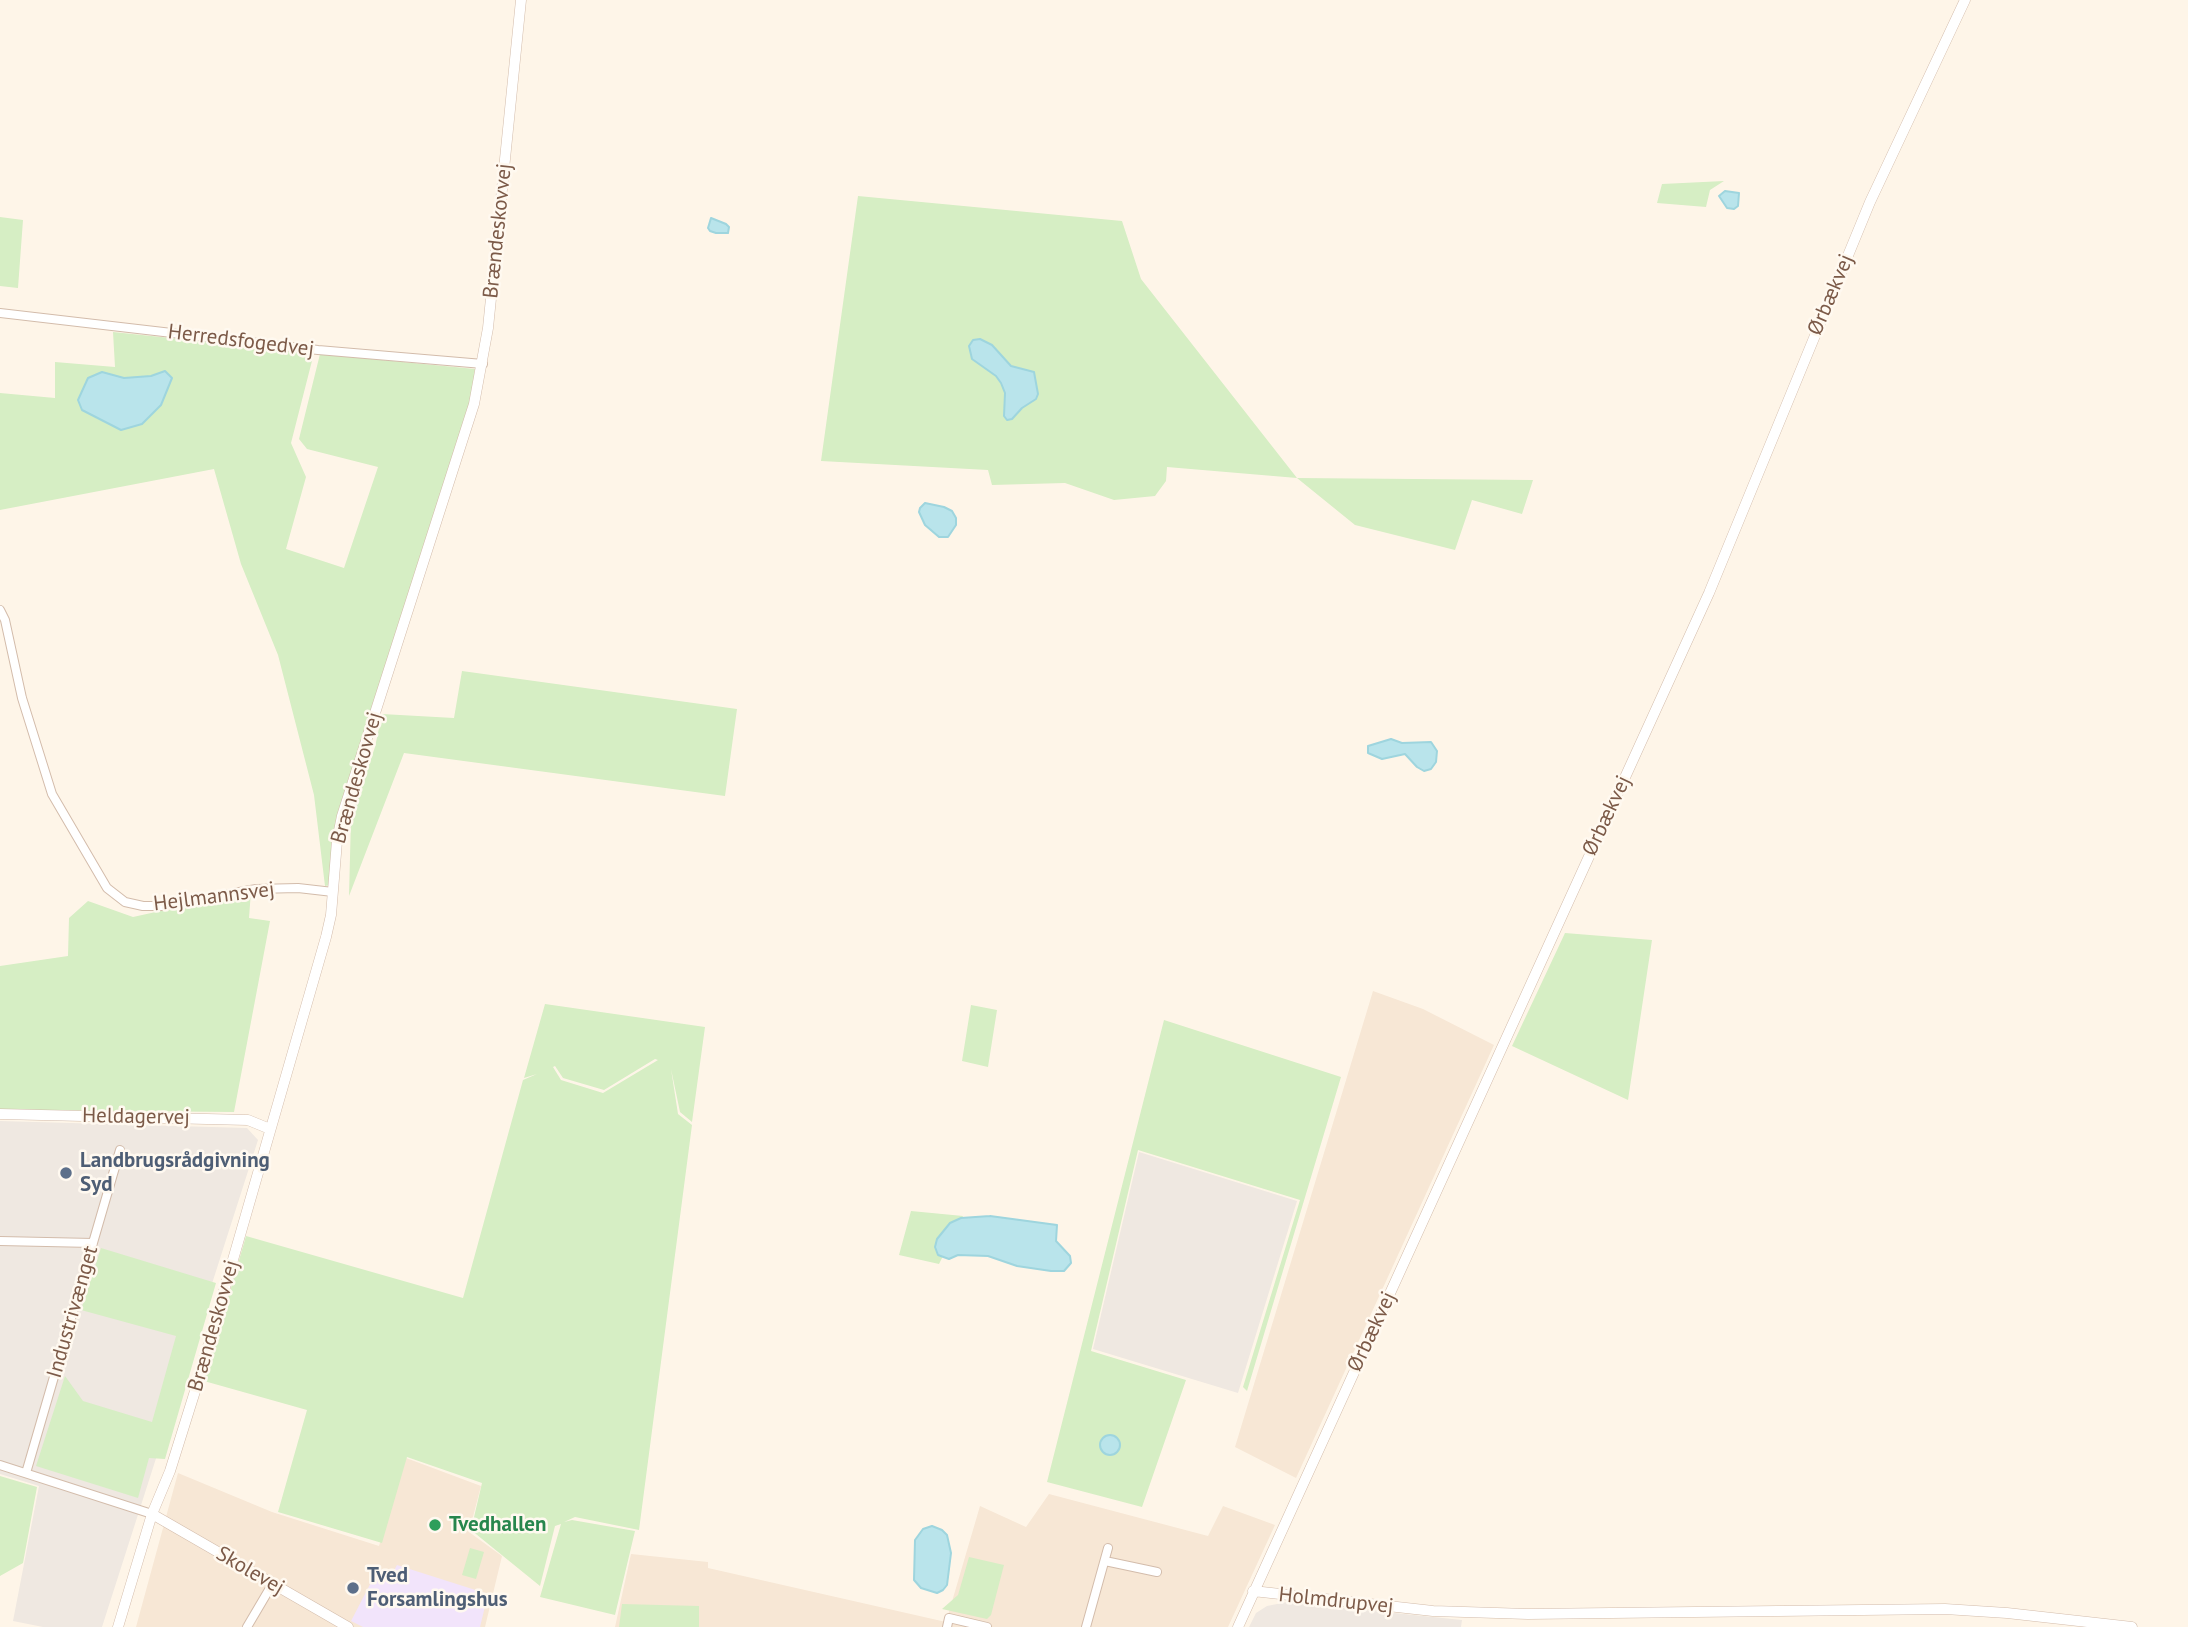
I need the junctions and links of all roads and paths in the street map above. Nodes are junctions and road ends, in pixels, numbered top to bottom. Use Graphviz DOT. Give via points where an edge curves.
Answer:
graph roads {
  1 [pos="521,0"];
  2 [pos="1965,0"];
  3 [pos="0,313"];
  4 [pos="483,364"];
  5 [pos="0,610"];
  6 [pos="333,892"];
  7 [pos="0,1114"];
  8 [pos="270,1129"];
  9 [pos="120,1150"];
  10 [pos="0,1241"];
  11 [pos="93,1243"];
  12 [pos="0,1465"];
  13 [pos="26,1474"];
  14 [pos="152,1514"];
  15 [pos="1108,1548"];
  16 [pos="1105,1561"];
  17 [pos="1157,1572"];
  18 [pos="273,1583"];
  19 [pos="1253,1591"];
  20 [pos="118,1627"];
  21 [pos="247,1627"];
  22 [pos="348,1627"];
  23 [pos="947,1627"];
  24 [pos="987,1627"];
  25 [pos="1086,1627"];
  26 [pos="1238,1627"];
  27 [pos="2132,1627"];
  1 -- 4 [label="street, Brændeskovvej"];
  2 -- 19 [label="street, Ørbækvej" via="1870,202 1682,653"];
  3 -- 4 [label="street, Herredsfogedvej"];
  4 -- 6 [label="street, Brændeskovvej" via="342,816"];
  5 -- 6 [label="street, Hejlmannsvej" via="52,794 107,888 125,902 143,906 256,889"];
  6 -- 8 [label="street, Brændeskovvej" via="326,937"];
  7 -- 8 [label="street, Heldagervej" via="248,1120"];
  8 -- 14 [label="street, Brændeskovvej" via="183,1431"];
  9 -- 11 [label="street, Industrivænget"];
  10 -- 11 [label="street"];
  11 -- 13 [label="street, Industrivænget"];
  12 -- 13 [label="street"];
  13 -- 14 [label="street"];
  14 -- 18 [label="street, Skolevej"];
  14 -- 20 [label="street, Brændeskovvej"];
  15 -- 16 [label="street"];
  16 -- 17 [label="street"];
  16 -- 25 [label="street"];
  18 -- 21 [label="street"];
  18 -- 22 [label="street, Skolevej"];
  19 -- 26 [label="street, Ørbækvej"];
  19 -- 27 [label="street, Holmdrupvej" via="1433,1611 1945,1609"];
  23 -- 24 [label="street" via="949,1618"];
}
